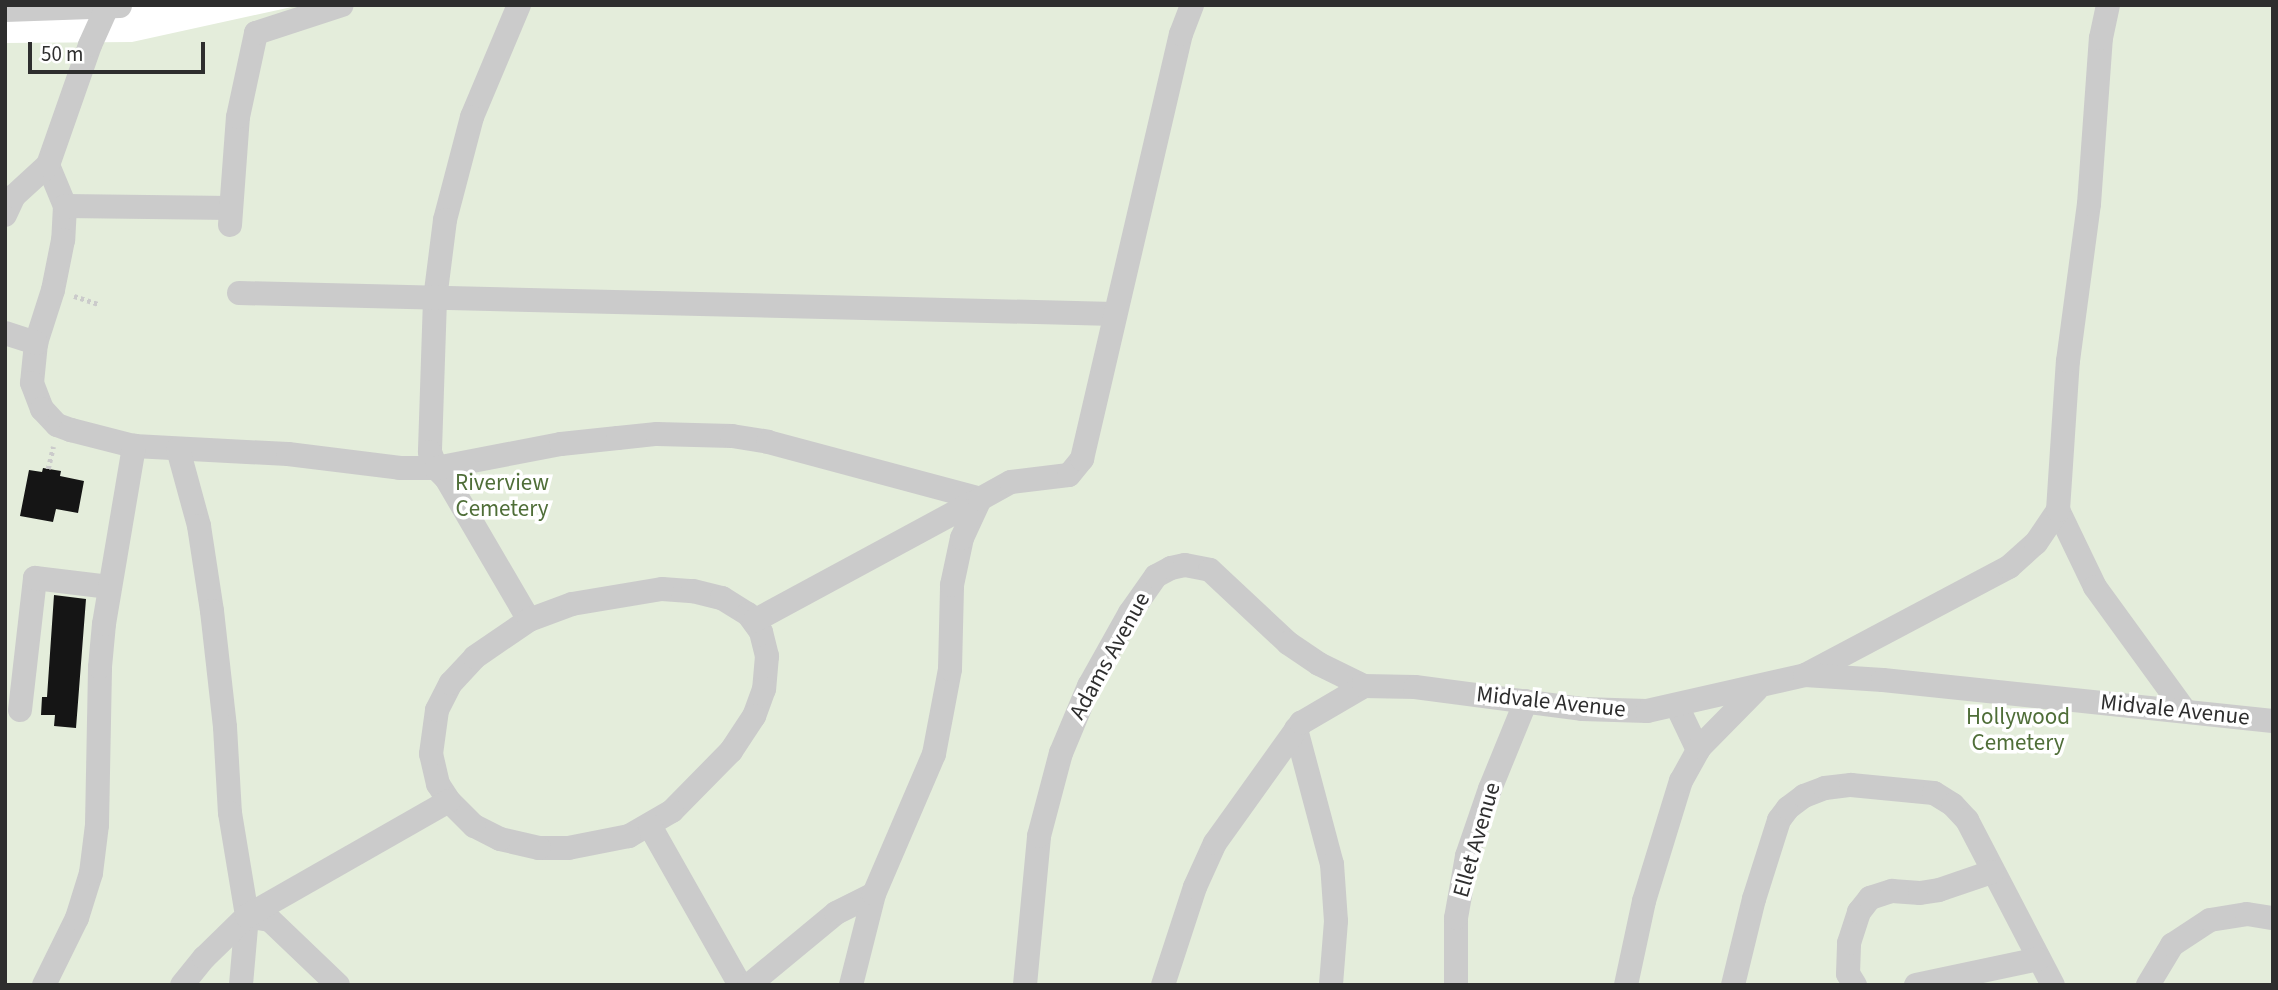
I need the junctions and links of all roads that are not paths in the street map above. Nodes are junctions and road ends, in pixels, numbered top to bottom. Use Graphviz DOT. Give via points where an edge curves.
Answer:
graph roads {
  1 [pos="342,5"];
  2 [pos="519,5"];
  3 [pos="1192,5"];
  4 [pos="2108,5"];
  5 [pos="113,6"];
  6 [pos="5,10"];
  7 [pos="48,165"];
  8 [pos="65,206"];
  9 [pos="5,215"];
  10 [pos="239,293"];
  11 [pos="435,299"];
  12 [pos="1115,314"];
  13 [pos="5,333"];
  14 [pos="36,343"];
  15 [pos="134,446"];
  16 [pos="178,449"];
  17 [pos="436,468"];
  18 [pos="980,499"];
  19 [pos="2057,510"];
  20 [pos="109,587"];
  21 [pos="529,620"];
  22 [pos="754,621"];
  23 [pos="1805,675"];
  24 [pos="1364,686"];
  25 [pos="1760,687"];
  26 [pos="1526,701"];
  27 [pos="1677,706"];
  28 [pos="20,710"];
  29 [pos="2185,711"];
  30 [pos="2273,720"];
  31 [pos="1296,729"];
  32 [pos="1698,750"];
  33 [pos="449,801"];
  34 [pos="650,826"];
  35 [pos="1992,872"];
  36 [pos="874,894"];
  37 [pos="247,916"];
  38 [pos="2273,918"];
  39 [pos="2038,959"];
  40 [pos="1027,984"];
  41 [pos="44,985"];
  42 [pos="182,985"];
  43 [pos="241,985"];
  44 [pos="338,985"];
  45 [pos="740,985"];
  46 [pos="749,985"];
  47 [pos="851,985"];
  48 [pos="1163,985"];
  49 [pos="1331,985"];
  50 [pos="1456,985"];
  51 [pos="1626,985"];
  52 [pos="1733,985"];
  53 [pos="1855,985"];
  54 [pos="1916,985"];
  55 [pos="2053,985"];
  56 [pos="2148,985"];
  1 -- 8 [label="street" via="256,33 238,117 231,216"];
  2 -- 11 [label="street" via="461,153 444,220"];
  3 -- 12 [label="street" via="1181,34"];
  4 -- 19 [label="street" via="2101,38 2090,204 2068,361"];
  5 -- 6 [label="street"];
  5 -- 7 [label="street" via="90,45"];
  7 -- 8 [label="street"];
  7 -- 9 [label="street" via="14,196"];
  8 -- 14 [label="street" via="53,290"];
  10 -- 11 [label="street"];
  11 -- 12 [label="street"];
  11 -- 17 [label="street" via="430,452"];
  12 -- 18 [label="street" via="1082,460 1069,475 1011,482"];
  13 -- 14 [label="street"];
  14 -- 15 [label="street" via="32,383 42,410 57,425"];
  15 -- 16 [label="street"];
  15 -- 20 [label="street"];
  16 -- 17 [label="street"];
  16 -- 37 [label="street" via="199,526 212,611 230,813"];
  17 -- 18 [label="street" via="561,444 697,434 768,442"];
  17 -- 21 [label="street"];
  18 -- 22 [label="street"];
  18 -- 36 [label="street" via="962,538 952,584 950,669 934,754"];
  19 -- 23 [label="street" via="2036,543 2009,567"];
  19 -- 29 [label="street" via="2095,587"];
  20 -- 28 [label="street" via="35,578"];
  20 -- 41 [label="street" via="100,667 97,825 91,873 77,918"];
  21 -- 22 [label="street" via="572,604 662,589 722,598"];
  21 -- 33 [label="street" via="475,657 443,697 433,726 431,754 438,784"];
  22 -- 34 [label="street" via="761,632 767,666 754,716 731,751 672,811"];
  23 -- 25 [label="street, Midvale Avenue"];
  23 -- 29 [label="street, Midvale Avenue"];
  24 -- 26 [label="street, Midvale Avenue" via="1415,687"];
  24 -- 31 [label="street" via="1308,717"];
  24 -- 40 [label="street, Adams Avenue" via="1288,643 1210,570 1185,565 1156,576 1094,676 1060,753 1039,836"];
  25 -- 27 [label="street, Midvale Avenue"];
  25 -- 32 [label="street"];
  26 -- 27 [label="street, Midvale Avenue" via="1595,710 1647,711"];
  26 -- 50 [label="street, Ellet Avenue" via="1467,856 1456,918"];
  27 -- 32 [label="street"];
  29 -- 30 [label="street, Midvale Avenue"];
  31 -- 48 [label="street" via="1209,856"];
  31 -- 49 [label="street" via="1332,864 1336,920"];
  32 -- 51 [label="street" via="1679,787 1644,901"];
  33 -- 34 [label="street" via="487,834 539,848 602,842"];
  33 -- 37 [label="street"];
  34 -- 45 [label="street"];
  35 -- 39 [label="street"];
  35 -- 52 [label="street" via="1967,820 1938,795 1851,785 1808,794 1785,811 1771,839"];
  35 -- 53 [label="street" via="1927,893 1892,891 1870,898 1859,912 1849,943 1848,974"];
  36 -- 46 [label="street" via="836,914"];
  36 -- 47 [label="street"];
  37 -- 42 [label="street"];
  37 -- 43 [label="street"];
  37 -- 44 [label="street" via="270,920"];
  38 -- 56 [label="street" via="2247,914 2210,920 2172,945"];
  39 -- 54 [label="street"];
  39 -- 55 [label="street"];
}
